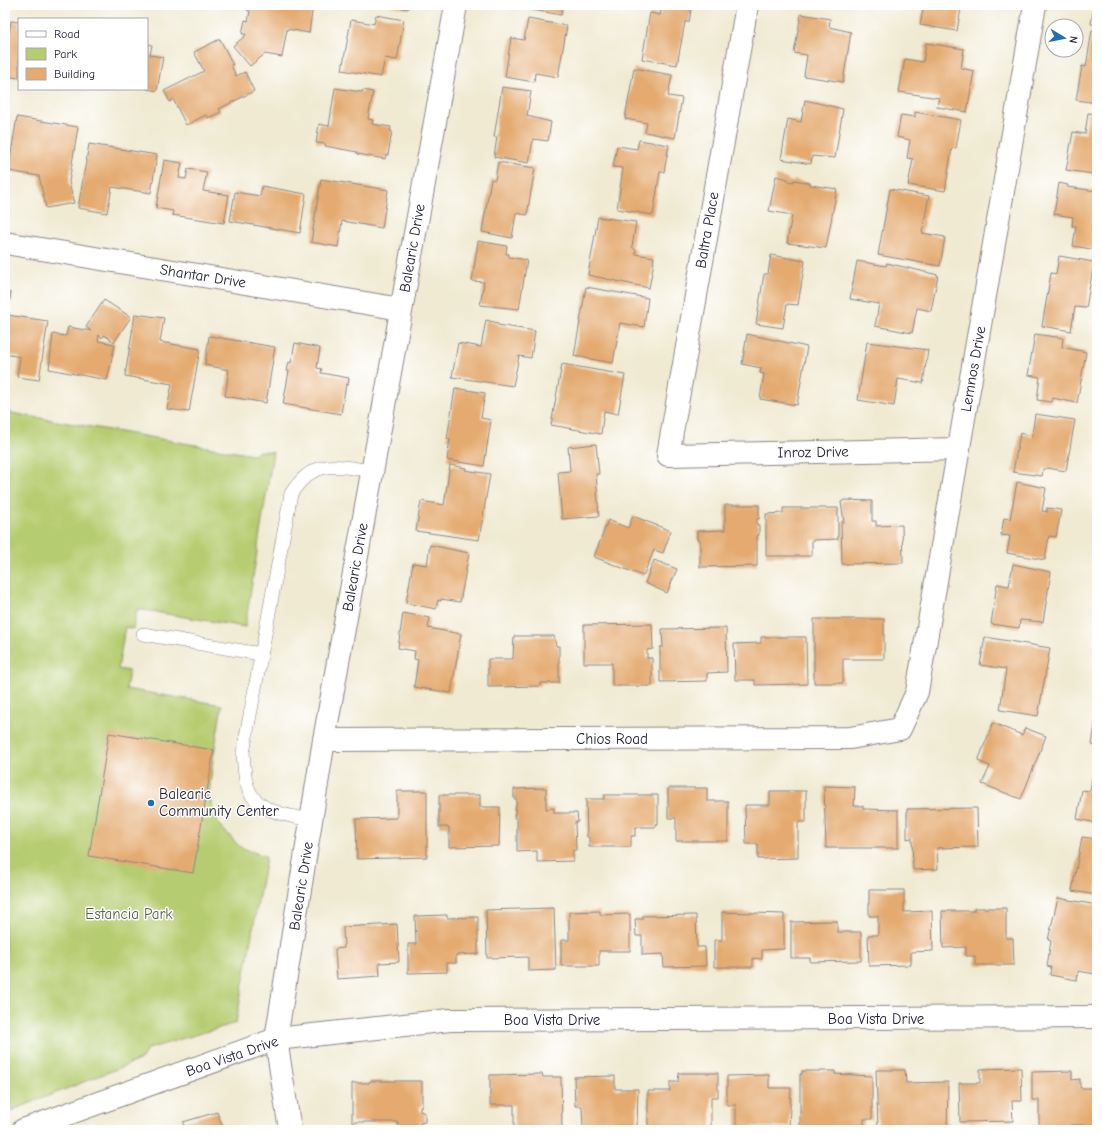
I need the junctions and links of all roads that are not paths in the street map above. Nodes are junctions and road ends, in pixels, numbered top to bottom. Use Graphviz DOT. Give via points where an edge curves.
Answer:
graph roads {
  1 [pos="456,5"];
  2 [pos="747,5"];
  3 [pos="1035,5"];
  4 [pos="5,243"];
  5 [pos="401,309"];
  6 [pos="959,449"];
  7 [pos="668,455"];
  8 [pos="372,471"];
  9 [pos="143,634"];
  10 [pos="261,654"];
  11 [pos="900,729"];
  12 [pos="324,740"];
  13 [pos="311,820"];
  14 [pos="1097,1017"];
  15 [pos="276,1039"];
  16 [pos="24,1130"];
  17 [pos="290,1130"];
  1 -- 5 [label="street, Balearic Drive"];
  2 -- 7 [label="street, Baltra Place"];
  3 -- 6 [label="street, Lemnos Drive"];
  4 -- 5 [label="street, Shantar Drive"];
  5 -- 8 [label="street, Balearic Drive"];
  6 -- 7 [label="street, Inroz Drive"];
  6 -- 11 [label="street, Lemnos Drive" via="917,692"];
  8 -- 10 [label="lane" via="333,466 313,470 300,480 291,494"];
  8 -- 12 [label="street, Balearic Drive"];
  9 -- 10 [label="lane"];
  10 -- 13 [label="lane" via="243,753 246,783 256,803 278,814"];
  11 -- 12 [label="street, Chios Road" via="850,738"];
  12 -- 13 [label="street, Balearic Drive"];
  13 -- 15 [label="street, Balearic Drive"];
  14 -- 15 [label="street, Boa Vista Drive" via="450,1020"];
  15 -- 16 [label="street, Boa Vista Drive"];
  15 -- 17 [label="street, Balearic Drive"];
}
